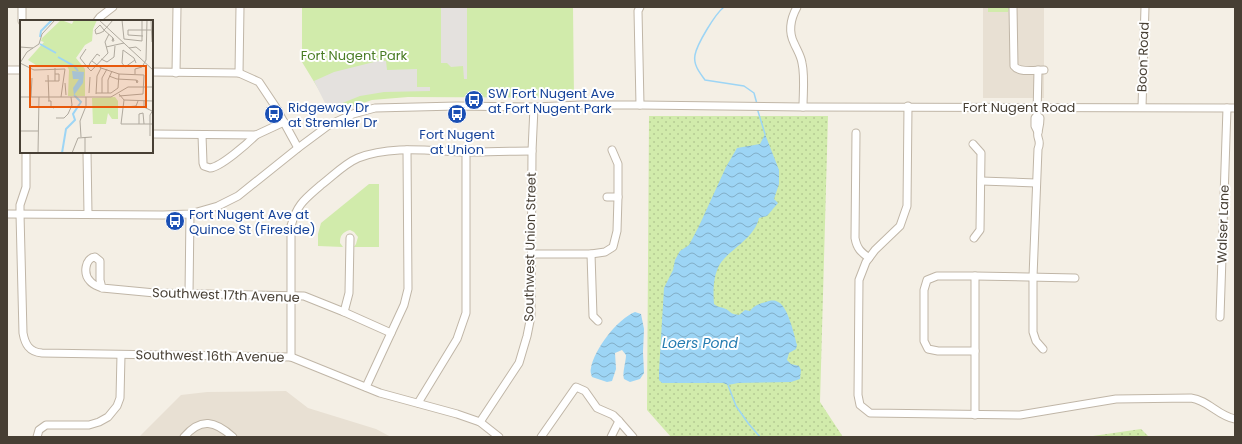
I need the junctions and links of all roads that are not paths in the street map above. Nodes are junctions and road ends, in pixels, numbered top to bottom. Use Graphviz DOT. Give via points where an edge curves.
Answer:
graph roads {
  1 [pos="22,7"];
  2 [pos="113,7"];
  3 [pos="177,7"];
  4 [pos="240,7"];
  5 [pos="640,7"];
  6 [pos="797,7"];
  7 [pos="1013,7"];
  8 [pos="1145,7"];
  9 [pos="22,20"];
  10 [pos="98,20"];
  11 [pos="7,70"];
  12 [pos="20,70"];
  13 [pos="153,72"];
  14 [pos="176,72"];
  15 [pos="239,73"];
  16 [pos="640,105"];
  17 [pos="908,106"];
  18 [pos="534,107"];
  19 [pos="803,107"];
  20 [pos="1039,107"];
  21 [pos="1142,107"];
  22 [pos="1227,108"];
  23 [pos="1235,108"];
  24 [pos="284,122"];
  25 [pos="856,133"];
  26 [pos="153,134"];
  27 [pos="256,134"];
  28 [pos="202,135"];
  29 [pos="973,144"];
  30 [pos="298,148"];
  31 [pos="407,150"];
  32 [pos="612,150"];
  33 [pos="532,151"];
  34 [pos="466,152"];
  35 [pos="26,153"];
  36 [pos="87,153"];
  37 [pos="980,181"];
  38 [pos="1036,183"];
  39 [pos="607,197"];
  40 [pos="618,198"];
  41 [pos="7,214"];
  42 [pos="20,214"];
  43 [pos="88,214"];
  44 [pos="190,214"];
  45 [pos="350,238"];
  46 [pos="974,238"];
  47 [pos="532,254"];
  48 [pos="591,254"];
  49 [pos="869,258"];
  50 [pos="975,276"];
  51 [pos="1033,277"];
  52 [pos="1074,278"];
  53 [pos="102,288"];
  54 [pos="189,294"];
  55 [pos="292,296"];
  56 [pos="344,312"];
  57 [pos="1220,317"];
  58 [pos="598,321"];
  59 [pos="390,333"];
  60 [pos="1043,349"];
  61 [pos="975,351"];
  62 [pos="121,355"];
  63 [pos="291,357"];
  64 [pos="366,387"];
  65 [pos="418,403"];
  66 [pos="975,415"];
  67 [pos="1235,419"];
  68 [pos="619,420"];
  69 [pos="480,422"];
  70 [pos="38,437"];
  71 [pos="184,437"];
  72 [pos="233,437"];
  73 [pos="499,437"];
  74 [pos="540,437"];
  75 [pos="612,437"];
  76 [pos="633,437"];
  1 -- 9 [label="street"];
  2 -- 10 [label="street"];
  3 -- 14 [label="street"];
  4 -- 15 [label="street"];
  5 -- 16 [label="street"];
  6 -- 19 [label="street" via="790,32 803,64"];
  7 -- 20 [label="street" via="1014,66 1020,70 1041,70"];
  8 -- 21 [label="street, Boon Road"];
  11 -- 12 [label="street"];
  13 -- 14 [label="street"];
  14 -- 15 [label="street"];
  15 -- 24 [label="street" via="259,82"];
  16 -- 18 [label="street, Fort Nugent Road"];
  16 -- 19 [label="street, Fort Nugent Road"];
  17 -- 19 [label="street, Fort Nugent Road"];
  17 -- 20 [label="street, Fort Nugent Road"];
  17 -- 49 [label="street" via="908,206 900,226"];
  18 -- 30 [label="street, Fort Nugent Road" via="375,108 329,125"];
  18 -- 33 [label="street, Southwest Union Street"];
  20 -- 21 [label="street, Fort Nugent Road"];
  20 -- 38 [label="street" via="1035,118 1038,134 1035,140 1038,149"];
  21 -- 22 [label="street, Fort Nugent Road"];
  22 -- 23 [label="street, Fort Nugent Road"];
  22 -- 57 [label="street, Walser Lane"];
  24 -- 27 [label="street"];
  24 -- 30 [label="street"];
  25 -- 49 [label="street" via="855,238 859,251"];
  26 -- 28 [label="street"];
  27 -- 28 [label="street"];
  27 -- 28 [label="street" via="217,166 210,168 204,166 203,162"];
  29 -- 37 [label="street" via="981,153"];
  30 -- 44 [label="street, Fort Nugent Road" via="238,196 218,206"];
  31 -- 34 [label="street"];
  31 -- 55 [label="street" via="375,153 358,159 346,165 302,201 291,226"];
  31 -- 59 [label="street" via="408,289 404,305"];
  32 -- 40 [label="street" via="618,164"];
  33 -- 34 [label="street"];
  33 -- 47 [label="street, Southwest Union Street"];
  34 -- 65 [label="street" via="466,313 457,339"];
  35 -- 42 [label="street, Southwest 16th Avenue" via="26,187 20,204"];
  36 -- 43 [label="street"];
  37 -- 38 [label="street"];
  37 -- 46 [label="street" via="980,230"];
  38 -- 51 [label="street"];
  39 -- 40 [label="street"];
  40 -- 48 [label="street" via="617,231 612,247 604,252"];
  41 -- 42 [label="street, Fort Nugent Road"];
  42 -- 43 [label="street, Fort Nugent Road"];
  42 -- 62 [label="street, Southwest 16th Avenue" via="25,343 36,352"];
  43 -- 44 [label="street, Fort Nugent Road"];
  44 -- 54 [label="street"];
  45 -- 56 [label="street" via="349,293"];
  47 -- 48 [label="street"];
  47 -- 69 [label="street, Southwest Union Street" via="530,316 519,363"];
  48 -- 58 [label="street" via="593,316"];
  49 -- 66 [label="street" via="859,280 860,405 870,413"];
  50 -- 51 [label="street"];
  50 -- 61 [label="street"];
  50 -- 61 [label="street" via="937,276 927,280 924,290 924,341 928,349 938,351"];
  51 -- 52 [label="street"];
  51 -- 60 [label="street" via="1033,332"];
  53 -- 54 [label="street, Southwest 17th Avenue"];
  54 -- 55 [label="street, Southwest 17th Avenue"];
  55 -- 56 [label="street, Southwest 17th Avenue" via="304,296"];
  55 -- 63 [label="street"];
  56 -- 59 [label="street, Southwest 17th Avenue"];
  59 -- 64 [label="street"];
  61 -- 66 [label="street"];
  62 -- 63 [label="street, Southwest 16th Avenue"];
  62 -- 70 [label="street" via="120,398 118,406 108,417 89,425 46,425 40,430"];
  63 -- 64 [label="street, Southwest 16th Avenue"];
  64 -- 65 [label="street, Southwest 16th Avenue"];
  65 -- 69 [label="street, Southwest 16th Avenue"];
  66 -- 67 [label="street" via="1020,415 1121,398 1198,398 1220,413"];
  68 -- 74 [label="street" via="597,408 585,391 576,387"];
  68 -- 75 [label="street"];
  68 -- 76 [label="street"];
  69 -- 73 [label="street, Southwest 16th Avenue"];
  71 -- 72 [label="street" via="199,425 212,423 222,427"];
}
